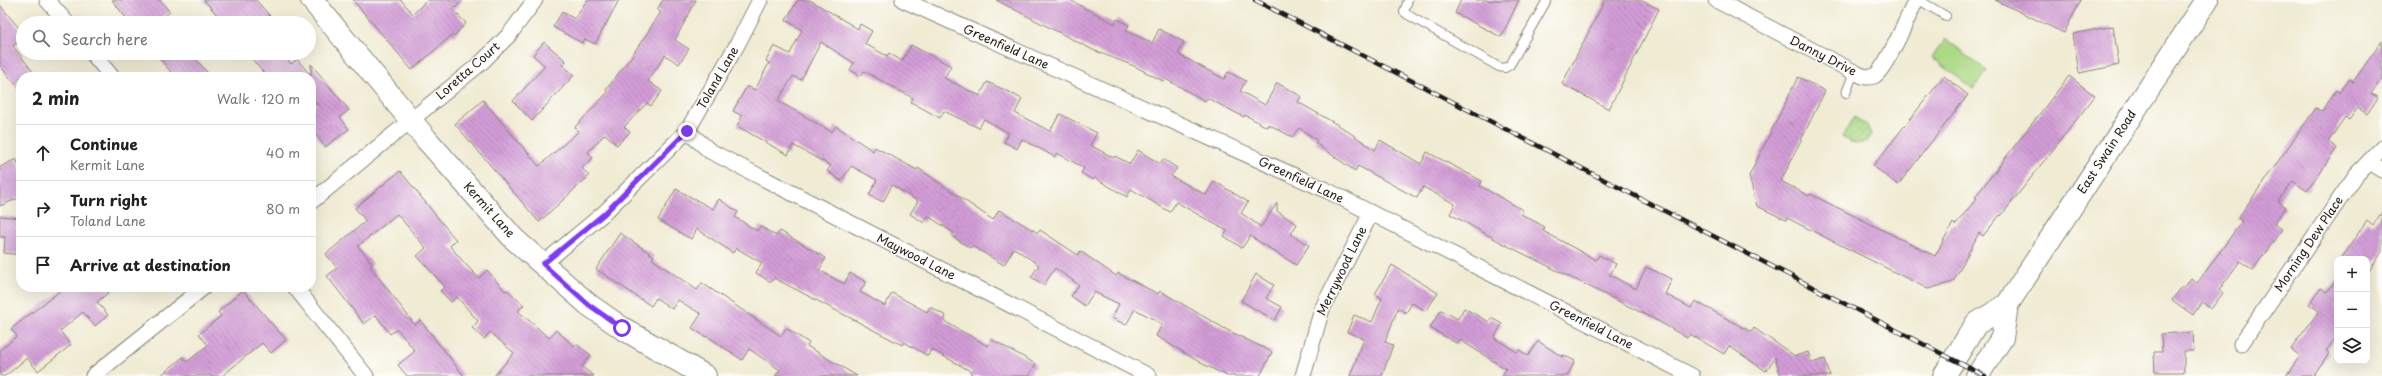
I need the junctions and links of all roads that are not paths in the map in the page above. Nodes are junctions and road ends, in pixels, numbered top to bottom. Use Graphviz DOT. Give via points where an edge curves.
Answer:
graph roads {
  1 [pos="47,0"];
  2 [pos="312,0"];
  3 [pos="535,0"];
  4 [pos="760,0"];
  5 [pos="903,0"];
  6 [pos="1408,0"];
  7 [pos="1547,0"];
  8 [pos="1716,0"];
  9 [pos="1917,0"];
  10 [pos="2207,0"];
  11 [pos="61,16"];
  12 [pos="1946,16"];
  13 [pos="98,60"];
  14 [pos="108,72"];
  15 [pos="1854,72"];
  16 [pos="1846,93"];
  17 [pos="411,120"];
  18 [pos="687,131"];
  19 [pos="2382,148"];
  20 [pos="2369,162"];
  21 [pos="2382,170"];
  22 [pos="316,198"];
  23 [pos="1371,213"];
  24 [pos="543,264"];
  25 [pos="198,292"];
  26 [pos="299,292"];
  27 [pos="2007,305"];
  28 [pos="2241,344"];
  29 [pos="93,376"];
  30 [pos="366,376"];
  31 [pos="705,376"];
  32 [pos="1149,376"];
  33 [pos="1303,376"];
  34 [pos="1692,376"];
  35 [pos="1944,376"];
  36 [pos="1977,376"];
  1 -- 11 [label="street"];
  2 -- 17 [label="street, Kermit Lane"];
  3 -- 17 [label="street, Loretta Court" via="509,35 482,62"];
  4 -- 18 [label="street, Toland Lane"];
  5 -- 23 [label="street, Greenfield Lane"];
  6 -- 7 [label="lane" via="1404,12 1408,15 1505,68 1510,65"];
  8 -- 15 [label="street, Danny Drive"];
  9 -- 12 [label="lane"];
  9 -- 15 [label="street, Danny Drive" via="1881,70 1869,77"];
  10 -- 27 [label="street, East Swain Road"];
  13 -- 14 [label="street"];
  15 -- 16 [label="lane"];
  17 -- 22 [label="street, Loretta Court"];
  17 -- 24 [label="street, Kermit Lane" via="492,216"];
  18 -- 24 [label="street, Toland Lane" via="604,214"];
  18 -- 32 [label="street, Maywood Lane" via="710,151"];
  19 -- 20 [label="street, Morning Dew Place"];
  20 -- 21 [label="street"];
  20 -- 28 [label="street, Morning Dew Place" via="2356,175"];
  23 -- 33 [label="street, Merrywood Lane" via="1322,309"];
  23 -- 34 [label="street, Greenfield Lane"];
  24 -- 31 [label="street, Kermit Lane" via="589,305"];
  25 -- 29 [label="street"];
  26 -- 30 [label="street"];
  27 -- 35 [label="street, East Swain Road" via="1976,324"];
  27 -- 36 [label="street, East Swain Road" via="2002,338"];
}
